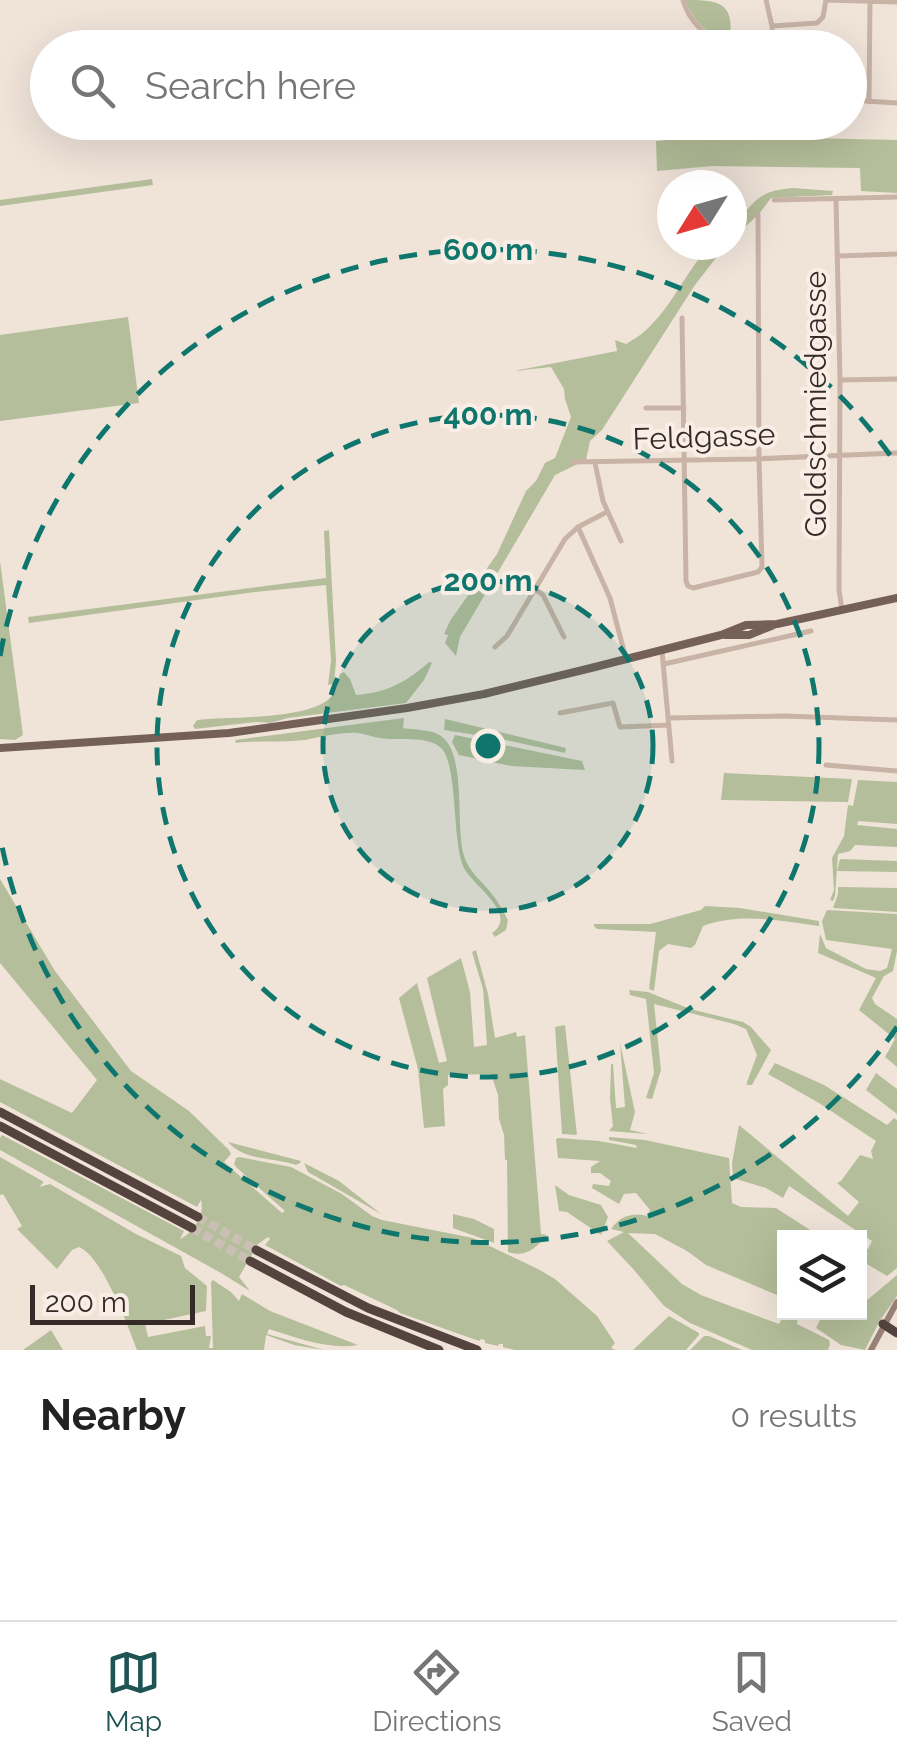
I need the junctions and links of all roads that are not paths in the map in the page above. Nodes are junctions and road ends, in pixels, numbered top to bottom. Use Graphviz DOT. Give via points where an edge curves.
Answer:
graph roads {
  1 [pos="683,0"];
  2 [pos="766,0"];
  3 [pos="870,1"];
  4 [pos="897,2"];
  5 [pos="772,26"];
  6 [pos="701,30"];
  7 [pos="772,30"];
  8 [pos="869,102"];
  9 [pos="897,103"];
  10 [pos="897,197"];
  11 [pos="836,199"];
  12 [pos="774,200"];
  13 [pos="758,214"];
  14 [pos="897,254"];
  15 [pos="838,256"];
  16 [pos="682,318"];
  17 [pos="897,379"];
  18 [pos="840,380"];
  19 [pos="646,408"];
  20 [pos="684,408"];
  21 [pos="897,453"];
  22 [pos="838,455"];
  23 [pos="760,459"];
  24 [pos="684,461"];
  25 [pos="573,462"];
  26 [pos="595,463"];
  27 [pos="608,512"];
  28 [pos="578,527"];
  29 [pos="621,541"];
  30 [pos="535,589"];
  31 [pos="897,598"];
  32 [pos="842,610"];
  33 [pos="810,631"];
  34 [pos="564,638"];
  35 [pos="495,648"];
  36 [pos="662,651"];
  37 [pos="626,659"];
  38 [pos="664,664"];
  39 [pos="560,713"];
  40 [pos="897,720"];
  41 [pos="669,722"];
  42 [pos="0,748"];
  43 [pos="672,761"];
  44 [pos="826,765"];
  45 [pos="897,771"];
  46 [pos="0,1112"];
  47 [pos="0,1126"];
  48 [pos="198,1218"];
  49 [pos="192,1228"];
  50 [pos="256,1250"];
  51 [pos="250,1260"];
  52 [pos="897,1302"];
  53 [pos="883,1324"];
  54 [pos="897,1333"];
  55 [pos="439,1350"];
  56 [pos="477,1350"];
  57 [pos="871,1350"];
  1 -- 6 [label="street"];
  2 -- 5 [label="street"];
  3 -- 4 [label="street"];
  3 -- 5 [label="street" via="826,0 818,23"];
  3 -- 8 [label="street"];
  5 -- 7 [label="street"];
  8 -- 9 [label="street"];
  10 -- 11 [label="street"];
  11 -- 12 [label="street"];
  11 -- 15 [label="street, Goldschmiedgasse"];
  13 -- 23 [label="street"];
  14 -- 15 [label="street"];
  15 -- 18 [label="street, Goldschmiedgasse"];
  16 -- 20 [label="street"];
  17 -- 18 [label="street"];
  18 -- 22 [label="street, Goldschmiedgasse"];
  19 -- 20 [label="street"];
  20 -- 24 [label="street"];
  21 -- 22 [label="street, Feldgasse"];
  22 -- 23 [label="street, Feldgasse"];
  22 -- 32 [label="street, Goldschmiedgasse"];
  23 -- 24 [label="street, Feldgasse"];
  23 -- 24 [label="street" via="761,570 693,588 686,581"];
  24 -- 26 [label="street, Feldgasse"];
  25 -- 26 [label="street, Feldgasse"];
  26 -- 27 [label="street"];
  27 -- 28 [label="street"];
  27 -- 29 [label="street"];
  28 -- 30 [label="street"];
  28 -- 37 [label="street" via="610,598"];
  30 -- 34 [label="street"];
  30 -- 35 [label="street"];
  31 -- 32 [label="main road"];
  32 -- 36 [label="main road" via="746,625"];
  33 -- 38 [label="street"];
  36 -- 37 [label="main road"];
  36 -- 38 [label="street"];
  37 -- 42 [label="main road" via="407,708 229,733"];
  38 -- 41 [label="street"];
  39 -- 41 [label="street" via="613,703 620,727"];
  40 -- 41 [label="street"];
  41 -- 43 [label="street"];
  44 -- 45 [label="street"];
  46 -- 48 [label="highway"];
  47 -- 49 [label="highway"];
  50 -- 56 [label="highway" via="368,1308"];
  51 -- 55 [label="highway" via="346,1312"];
  52 -- 53 [label="main road"];
  53 -- 54 [label="highway"];
  53 -- 57 [label="main road"];
}
